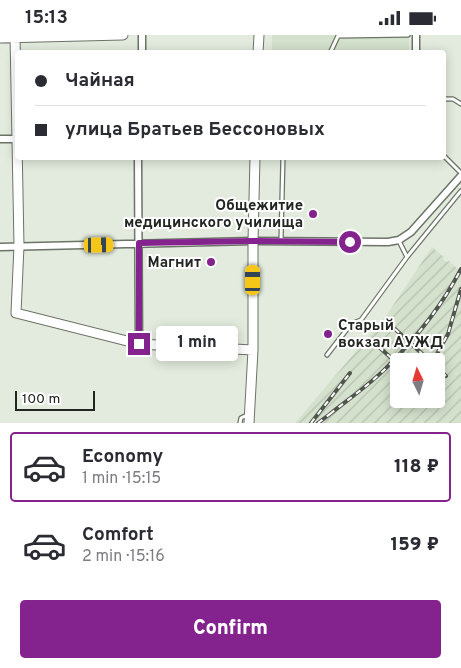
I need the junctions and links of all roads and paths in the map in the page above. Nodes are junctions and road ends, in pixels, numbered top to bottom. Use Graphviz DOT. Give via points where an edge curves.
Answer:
graph roads {
  1 [pos="123,35"];
  2 [pos="142,35"];
  3 [pos="259,35"];
  4 [pos="408,35"];
  5 [pos="416,35"];
  6 [pos="15,36"];
  7 [pos="0,38"];
  8 [pos="15,50"];
  9 [pos="142,50"];
  10 [pos="258,50"];
  11 [pos="331,50"];
  12 [pos="416,50"];
  13 [pos="446,99"];
  14 [pos="461,104"];
  15 [pos="0,139"];
  16 [pos="15,139"];
  17 [pos="446,158"];
  18 [pos="17,160"];
  19 [pos="138,160"];
  20 [pos="255,160"];
  21 [pos="283,160"];
  22 [pos="461,174"];
  23 [pos="461,191"];
  24 [pos="399,240"];
  25 [pos="253,241"];
  26 [pos="281,241"];
  27 [pos="139,243"];
  28 [pos="19,246"];
  29 [pos="0,247"];
  30 [pos="407,257"];
  31 [pos="139,344"];
  32 [pos="253,350"];
  33 [pos="327,355"];
  34 [pos="249,419"];
  35 [pos="240,423"];
  1 -- 6 [label="street"];
  2 -- 9 [label="street"];
  3 -- 10 [label="street"];
  4 -- 11 [label="lane" via="338,36"];
  5 -- 12 [label="street"];
  6 -- 7 [label="street"];
  6 -- 8 [label="street"];
  13 -- 14 [label="lane"];
  15 -- 16 [label="street"];
  17 -- 22 [label="lane"];
  18 -- 28 [label="street"];
  19 -- 27 [label="street"];
  20 -- 25 [label="street"];
  21 -- 26 [label="lane"];
  22 -- 24 [label="street" via="411,232"];
  23 -- 30 [label="lane"];
  24 -- 26 [label="street"];
  24 -- 30 [label="lane"];
  25 -- 26 [label="street"];
  25 -- 27 [label="street"];
  25 -- 32 [label="street"];
  27 -- 28 [label="street"];
  27 -- 31 [label="street"];
  28 -- 29 [label="street"];
  28 -- 31 [label="street" via="16,313"];
  30 -- 33 [label="lane" via="361,320 351,324"];
  31 -- 32 [label="street"];
  32 -- 34 [label="street"];
  34 -- 35 [label="lane" via="241,418"];
}
